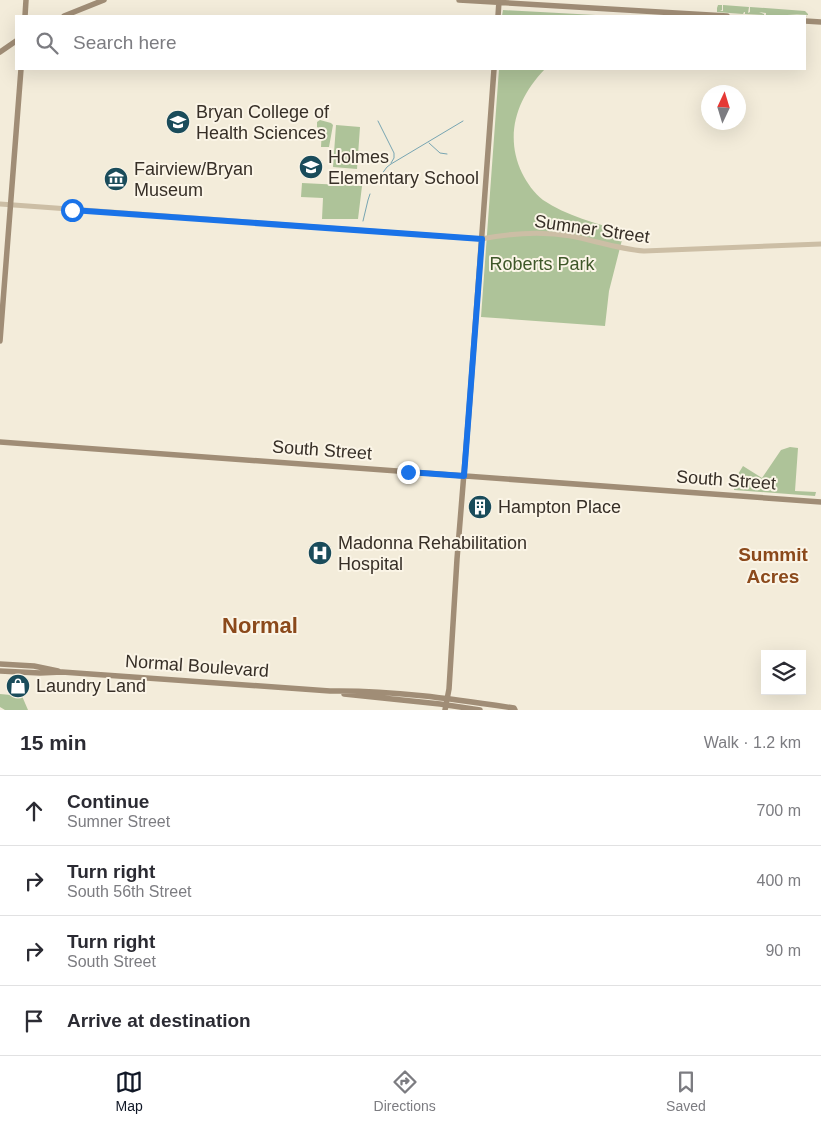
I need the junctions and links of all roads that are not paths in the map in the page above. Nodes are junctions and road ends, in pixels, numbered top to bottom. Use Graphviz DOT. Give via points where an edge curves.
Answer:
graph roads {
  1 [pos="26,0"];
  2 [pos="104,0"];
  3 [pos="459,0"];
  4 [pos="499,1"];
  5 [pos="25,15"];
  6 [pos="66,15"];
  7 [pos="498,15"];
  8 [pos="712,15"];
  9 [pos="806,21"];
  10 [pos="821,22"];
  11 [pos="15,42"];
  12 [pos="0,52"];
  13 [pos="21,70"];
  14 [pos="494,70"];
  15 [pos="0,204"];
  16 [pos="10,205"];
  17 [pos="482,239"];
  18 [pos="821,244"];
  19 [pos="0,341"];
  20 [pos="0,442"];
  21 [pos="464,476"];
  22 [pos="821,502"];
  23 [pos="0,664"];
  24 [pos="0,671"];
  25 [pos="62,672"];
  26 [pos="330,691"];
  27 [pos="448,698"];
  28 [pos="449,708"];
  29 [pos="480,710"];
  30 [pos="515,710"];
  1 -- 5 [label="main road"];
  2 -- 6 [label="main road"];
  3 -- 4 [label="main road"];
  4 -- 7 [label="main road"];
  4 -- 8 [label="main road"];
  9 -- 10 [label="main road"];
  11 -- 12 [label="main road"];
  13 -- 16 [label="main road"];
  14 -- 17 [label="main road"];
  15 -- 16 [label="street, Sumner Street"];
  16 -- 17 [label="street, Sumner Street"];
  16 -- 19 [label="main road"];
  17 -- 18 [label="street, Sumner Street" via="541,233 644,252"];
  17 -- 21 [label="main road"];
  20 -- 21 [label="main road, South Street"];
  21 -- 22 [label="main road, South Street"];
  21 -- 27 [label="main road"];
  23 -- 25 [label="main road, Normal Boulevard"];
  24 -- 25 [label="main road, Normal Boulevard"];
  25 -- 26 [label="main road, Normal Boulevard"];
  26 -- 27 [label="main road, Normal Boulevard"];
  26 -- 28 [label="main road, Normal Boulevard"];
  27 -- 28 [label="main road"];
  27 -- 30 [label="main road, Normal Boulevard"];
  28 -- 29 [label="main road, Normal Boulevard"];
}
